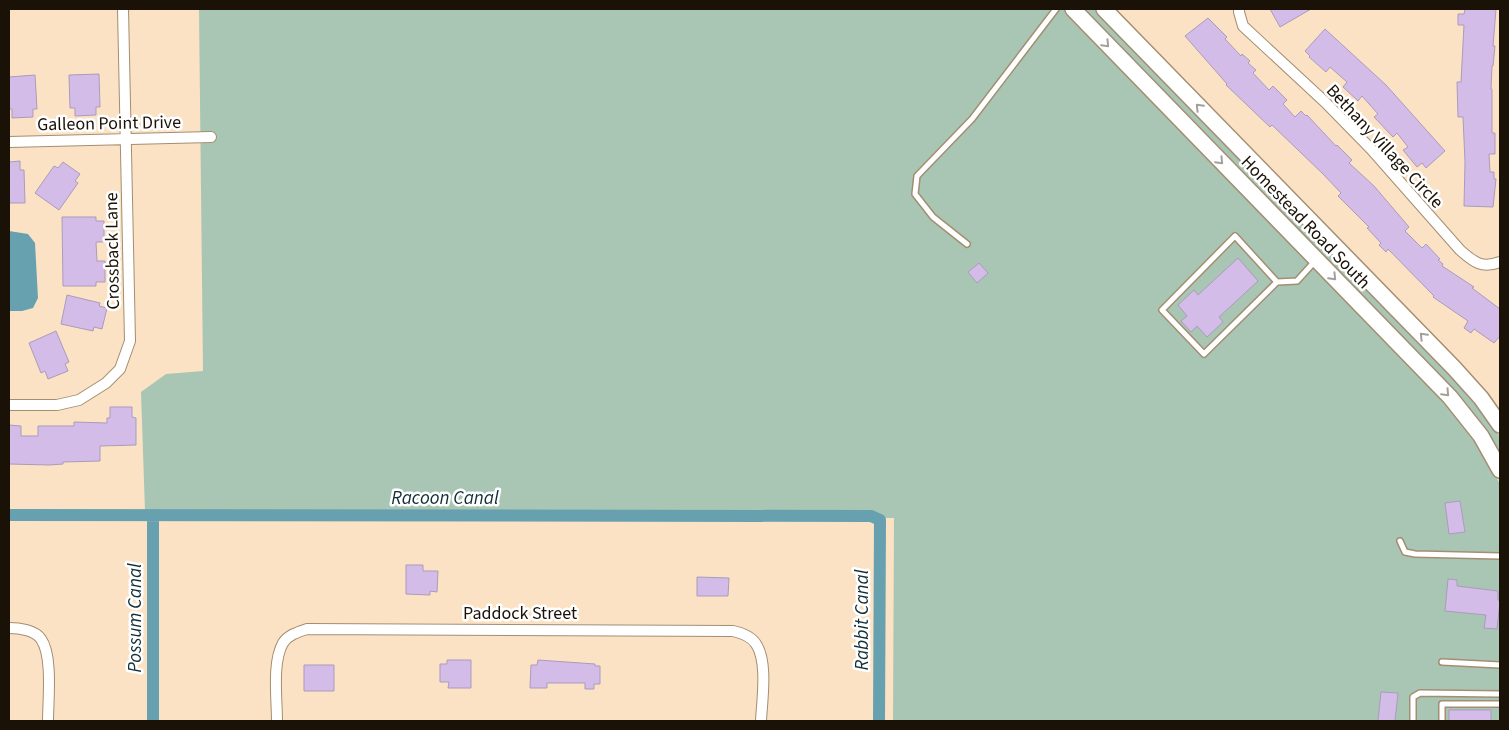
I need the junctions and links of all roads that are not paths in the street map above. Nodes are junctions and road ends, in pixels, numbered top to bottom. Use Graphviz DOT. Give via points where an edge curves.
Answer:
graph roads {
  1 [pos="123,9"];
  2 [pos="1056,9"];
  3 [pos="1073,9"];
  4 [pos="1104,9"];
  5 [pos="1239,9"];
  6 [pos="211,137"];
  7 [pos="126,139"];
  8 [pos="9,142"];
  9 [pos="967,244"];
  10 [pos="1316,259"];
  11 [pos="1500,262"];
  12 [pos="1277,282"];
  13 [pos="9,404"];
  14 [pos="1500,425"];
  15 [pos="1500,470"];
  16 [pos="1400,541"];
  17 [pos="1500,556"];
  18 [pos="9,628"];
  19 [pos="1442,662"];
  20 [pos="1500,665"];
  21 [pos="1442,694"];
  22 [pos="1500,694"];
  23 [pos="1442,704"];
  24 [pos="1500,704"];
  25 [pos="48,721"];
  26 [pos="277,721"];
  27 [pos="761,721"];
  28 [pos="1413,721"];
  29 [pos="1442,721"];
  1 -- 7 [label="street, Crossback Lane"];
  2 -- 9 [label="lane" via="972,119 917,176 915,194 933,218"];
  3 -- 10 [label="main road, Homestead Road South, one-way"];
  14 -- 4 [label="main road, Homestead Road South, one-way" via="1454,368"];
  5 -- 11 [label="street, Bethany Village Circle" via="1243,26 1371,149 1460,250 1481,264 1489,266"];
  6 -- 7 [label="street, Galleon Point Drive"];
  7 -- 8 [label="street, Galleon Point Drive"];
  7 -- 13 [label="street, Crossback Lane" via="130,341 120,369 106,383 79,400 57,405"];
  10 -- 12 [label="lane" via="1297,282"];
  10 -- 15 [label="main road, Homestead Road South, one-way" via="1450,397 1481,436"];
  12 -- 12 [label="lane" via="1204,354 1162,310 1235,236"];
  16 -- 17 [label="lane" via="1405,552 1415,554"];
  18 -- 25 [label="street" via="31,631 41,639 49,660"];
  19 -- 20 [label="lane"];
  21 -- 22 [label="lane"];
  21 -- 23 [label="lane"];
  21 -- 28 [label="lane" via="1420,693 1413,698"];
  23 -- 24 [label="lane"];
  23 -- 29 [label="lane"];
  26 -- 27 [label="street, Paddock Street" via="279,655 284,642 294,633 307,629 733,631 756,643 762,659"];
}
